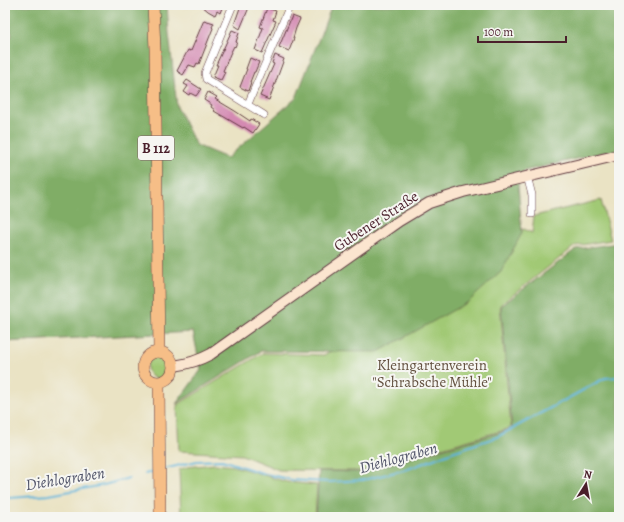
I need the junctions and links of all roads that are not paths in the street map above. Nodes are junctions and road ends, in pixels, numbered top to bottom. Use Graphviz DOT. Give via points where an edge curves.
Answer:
graph roads {
  1 [pos="153,5"];
  2 [pos="233,5"];
  3 [pos="290,5"];
  4 [pos="248,104"];
  5 [pos="264,115"];
  6 [pos="619,155"];
  7 [pos="527,176"];
  8 [pos="532,214"];
  9 [pos="159,352"];
  10 [pos="174,366"];
  11 [pos="159,383"];
  12 [pos="160,517"];
  1 -- 9 [label="main road, B 112"];
  2 -- 4 [label="street" via="205,73 206,79"];
  3 -- 4 [label="street"];
  4 -- 5 [label="street"];
  6 -- 7 [label="main road, Gubener Straße"];
  7 -- 8 [label="street" via="532,195"];
  7 -- 10 [label="main road, Gubener Straße" via="463,192 429,204 398,220 211,354 197,361"];
  9 -- 10 [label="main road" via="166,354"];
  9 -- 11 [label="main road" via="148,356 143,366 147,378"];
  10 -- 11 [label="main road" via="168,380"];
  11 -- 12 [label="main road"];
}
